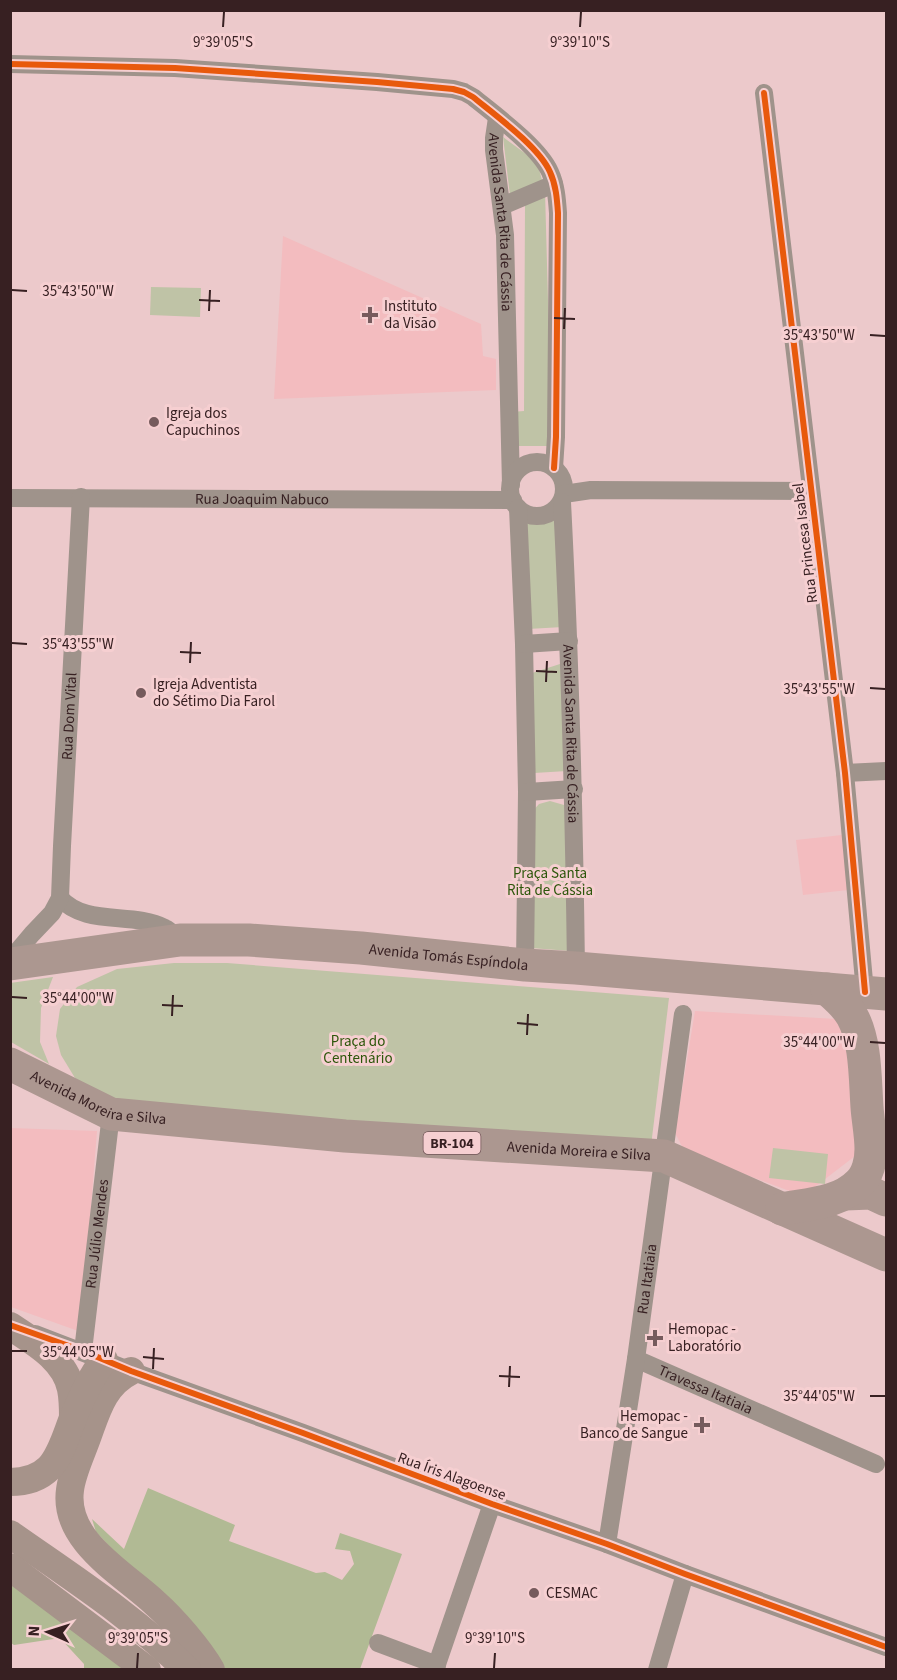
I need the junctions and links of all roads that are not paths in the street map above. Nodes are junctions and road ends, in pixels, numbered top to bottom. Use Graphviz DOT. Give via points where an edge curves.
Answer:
graph roads {
  1 [pos="10,64"];
  2 [pos="764,93"];
  3 [pos="497,118"];
  4 [pos="554,184"];
  5 [pos="502,206"];
  6 [pos="561,486"];
  7 [pos="811,491"];
  8 [pos="81,497"];
  9 [pos="10,498"];
  10 [pos="514,498"];
  11 [pos="569,641"];
  12 [pos="524,644"];
  13 [pos="886,771"];
  14 [pos="845,773"];
  15 [pos="574,789"];
  16 [pos="527,792"];
  17 [pos="60,898"];
  18 [pos="180,940"];
  19 [pos="10,960"];
  20 [pos="10,964"];
  21 [pos="525,965"];
  22 [pos="576,968"];
  23 [pos="827,989"];
  24 [pos="879,997"];
  25 [pos="683,1014"];
  26 [pos="10,1064"];
  27 [pos="111,1114"];
  28 [pos="886,1154"];
  29 [pos="664,1156"];
  30 [pos="845,1194"];
  31 [pos="886,1200"];
  32 [pos="782,1209"];
  33 [pos="886,1255"];
  34 [pos="10,1326"];
  35 [pos="93,1356"];
  36 [pos="636,1359"];
  37 [pos="131,1371"];
  38 [pos="73,1418"];
  39 [pos="876,1464"];
  40 [pos="10,1482"];
  41 [pos="492,1504"];
  42 [pos="10,1534"];
  43 [pos="607,1544"];
  44 [pos="10,1567"];
  45 [pos="685,1574"];
  46 [pos="378,1643"];
  47 [pos="886,1646"];
  48 [pos="436,1667"];
  49 [pos="147,1670"];
  50 [pos="187,1670"];
  51 [pos="211,1670"];
  52 [pos="657,1670"];
  1 -- 3 [label="street" via="175,68 453,89 464,92"];
  2 -- 7 [label="street, Rua Princesa Isabel"];
  3 -- 4 [label="street, Avenida Santa Rita de Cássia" via="535,151"];
  3 -- 5 [label="street, Avenida Santa Rita de Cássia" via="494,150"];
  4 -- 5 [label="street"];
  4 -- 6 [label="street, Avenida Santa Rita de Cássia" via="558,213 556,437"];
  5 -- 10 [label="street, Avenida Santa Rita de Cássia"];
  6 -- 7 [label="street" via="591,490"];
  6 -- 10 [label="street" via="550,514 525,513"];
  6 -- 10 [label="street" via="547,464 524,465 518,470"];
  6 -- 11 [label="street, Avenida Santa Rita de Cássia"];
  7 -- 14 [label="street, Rua Princesa Isabel"];
  8 -- 9 [label="street, Rua Joaquim Nabuco"];
  8 -- 10 [label="street, Rua Joaquim Nabuco"];
  8 -- 17 [label="street, Rua Dom Vital"];
  10 -- 12 [label="street, Avenida Santa Rita de Cássia"];
  11 -- 12 [label="street"];
  11 -- 15 [label="street, Avenida Santa Rita de Cássia"];
  12 -- 16 [label="street, Avenida Santa Rita de Cássia"];
  13 -- 14 [label="street"];
  14 -- 24 [label="street, Rua Princesa Isabel"];
  15 -- 16 [label="street"];
  15 -- 22 [label="street, Avenida Santa Rita de Cássia"];
  16 -- 21 [label="street, Avenida Santa Rita de Cássia"];
  17 -- 18 [label="street" via="75,910 166,928"];
  17 -- 19 [label="street" via="52,913"];
  18 -- 20 [label="highway, Avenida Tomás Espíndola"];
  18 -- 21 [label="highway, Avenida Tomás Espíndola" via="249,940 361,948"];
  21 -- 22 [label="highway, Avenida Tomás Espíndola"];
  22 -- 23 [label="highway, Avenida Tomás Espíndola"];
  23 -- 24 [label="highway, Avenida Tomás Espíndola"];
  23 -- 30 [label="highway" via="843,1004 859,1035 871,1149 861,1182"];
  24 -- 28 [label="highway" via="873,1038"];
  25 -- 29 [label="street, Rua Itatiaia"];
  26 -- 27 [label="highway, Avenida Moreira e Silva / BR-104"];
  27 -- 29 [label="highway, Avenida Moreira e Silva / BR-104" via="345,1136"];
  27 -- 35 [label="street, Rua Júlio Mendes"];
  29 -- 32 [label="highway, Avenida Moreira e Silva / BR-104"];
  29 -- 36 [label="street, Rua Itatiaia"];
  30 -- 31 [label="highway" via="871,1193"];
  30 -- 32 [label="highway"];
  32 -- 33 [label="highway, Avenida Moreira e Silva / BR-104"];
  34 -- 35 [label="street, Rua Íris Alagoense"];
  34 -- 38 [label="main road" via="44,1348 64,1370 71,1388"];
  35 -- 37 [label="street, Rua Íris Alagoense"];
  35 -- 38 [label="main road" via="96,1371"];
  36 -- 39 [label="street, Travessa Itatiaia"];
  36 -- 43 [label="street, Rua Itatiaia"];
  37 -- 41 [label="street, Rua Íris Alagoense"];
  37 -- 51 [label="main road" via="107,1390 99,1404 77,1464 70,1491 71,1511 76,1527 90,1547 156,1604"];
  38 -- 40 [label="main road" via="50,1468 35,1478"];
  41 -- 43 [label="street, Rua Íris Alagoense"];
  41 -- 48 [label="street"];
  42 -- 50 [label="main road" via="126,1615"];
  43 -- 45 [label="street, Rua Íris Alagoense"];
  44 -- 49 [label="main road"];
  45 -- 47 [label="street, Rua Íris Alagoense"];
  45 -- 52 [label="street"];
  46 -- 48 [label="street"];
}
